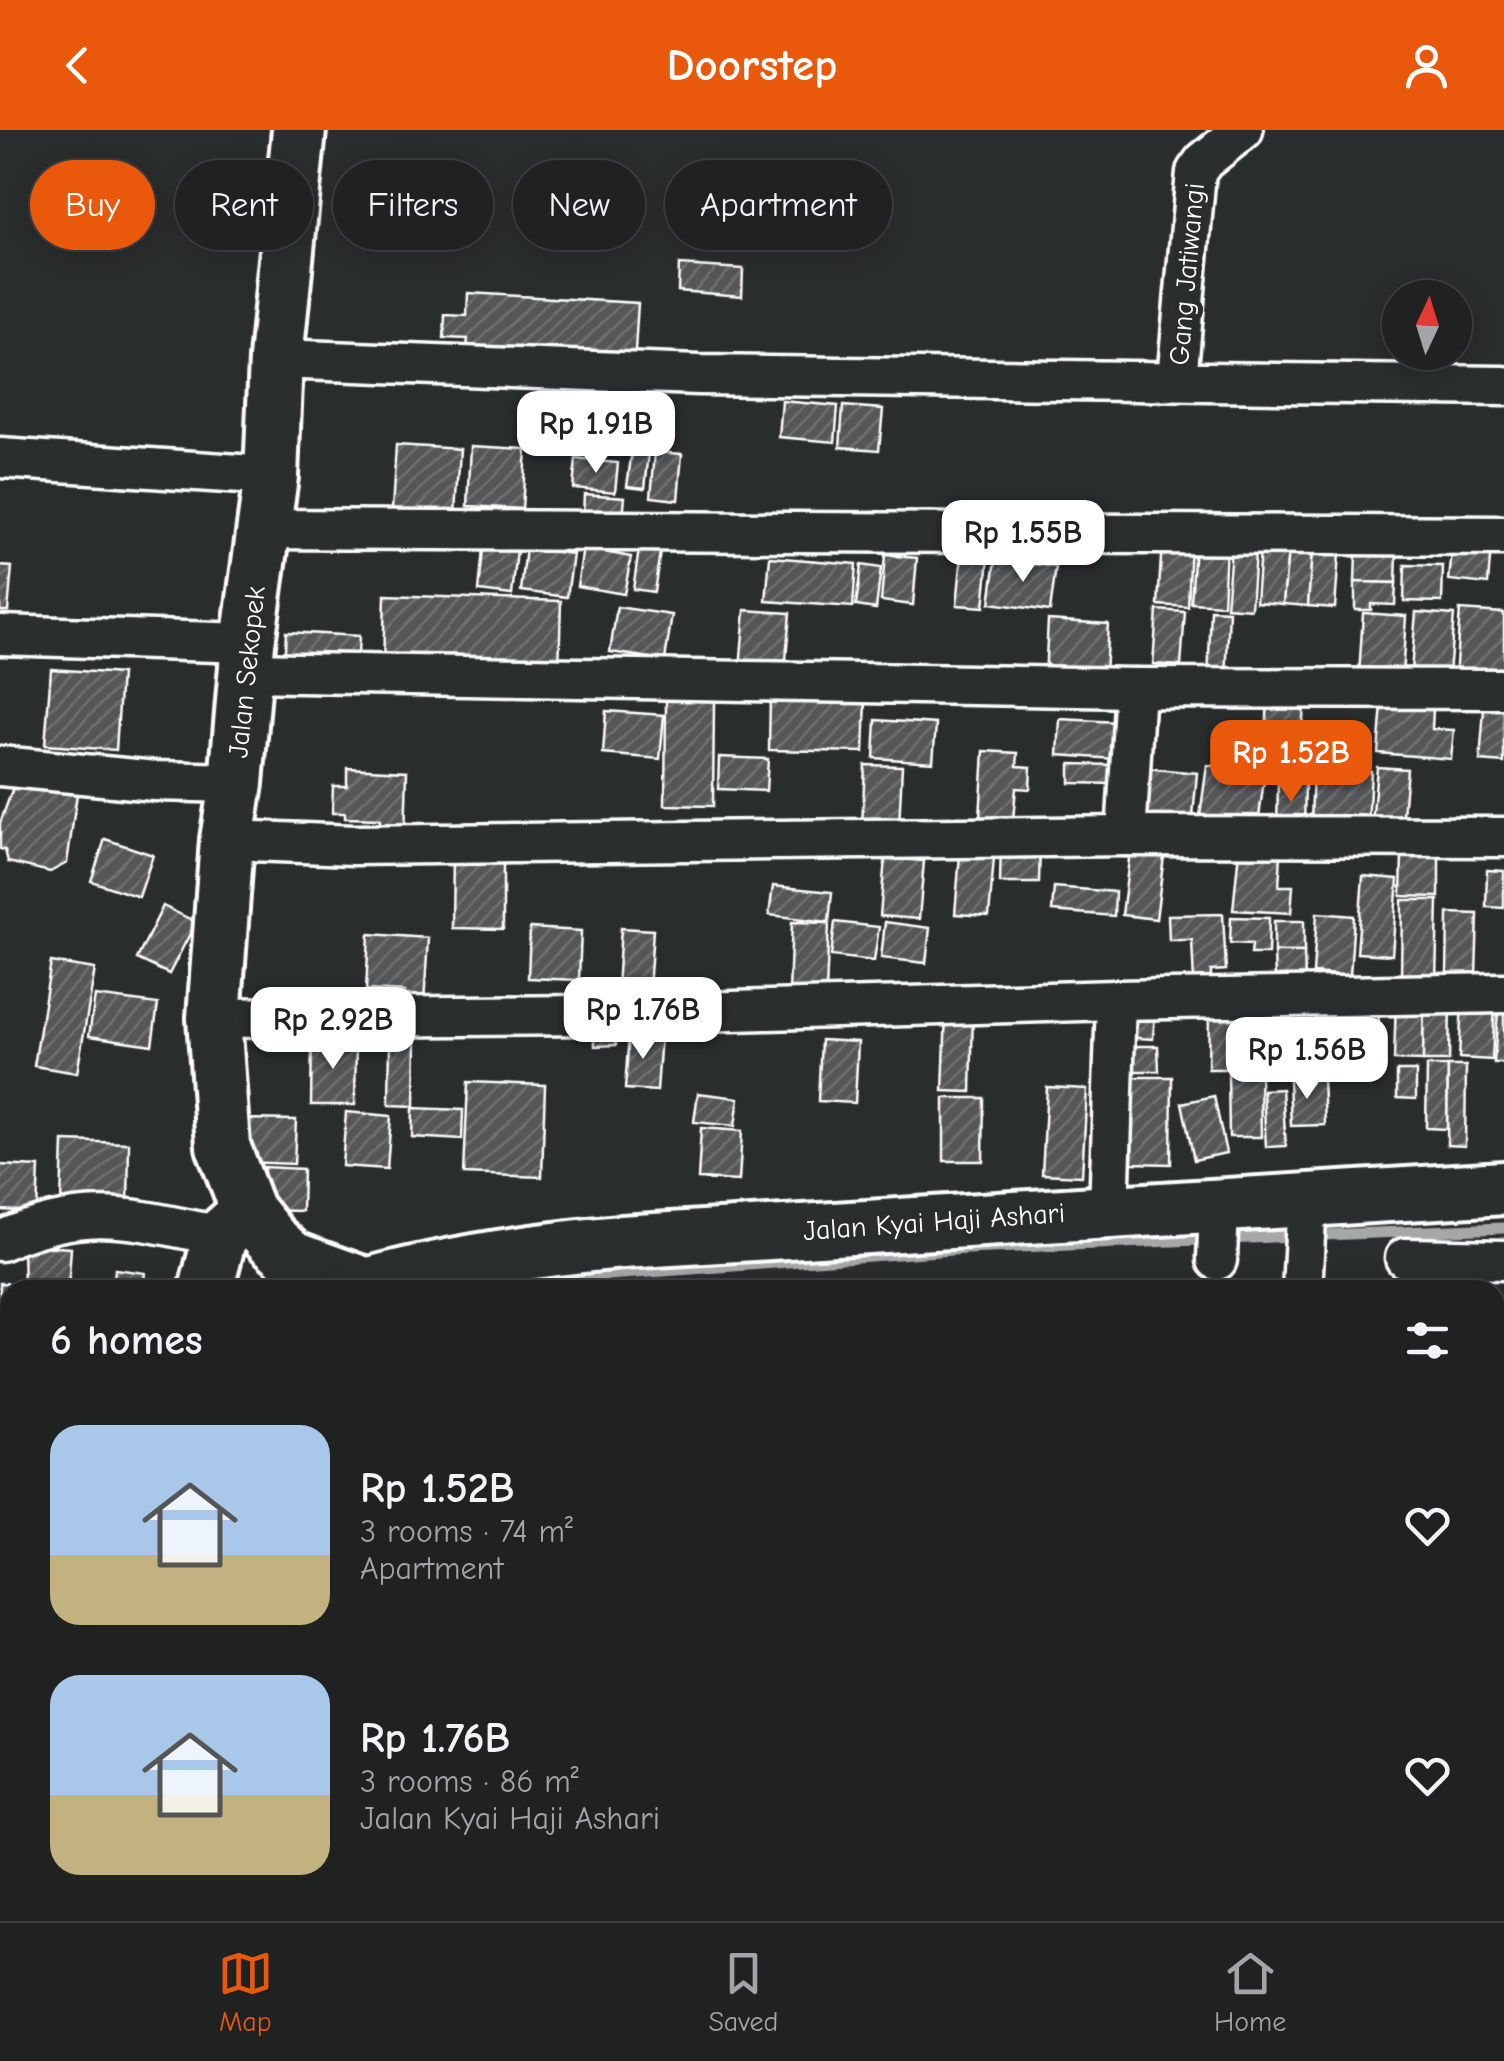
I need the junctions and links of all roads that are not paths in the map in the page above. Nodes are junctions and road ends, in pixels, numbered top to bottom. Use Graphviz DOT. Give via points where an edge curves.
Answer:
graph roads {
  1 [pos="299,130"];
  2 [pos="1243,130"];
  3 [pos="276,359"];
  4 [pos="1177,380"];
  5 [pos="1504,386"];
  6 [pos="0,458"];
  7 [pos="271,476"];
  8 [pos="263,529"];
  9 [pos="1504,536"];
  10 [pos="0,635"];
  11 [pos="247,658"];
  12 [pos="1135,688"];
  13 [pos="1504,689"];
  14 [pos="0,766"];
  15 [pos="236,783"];
  16 [pos="1126,836"];
  17 [pos="1504,838"];
  18 [pos="227,840"];
  19 [pos="1504,993"];
  20 [pos="1116,1000"];
  21 [pos="214,1018"];
  22 [pos="1504,1188"];
  23 [pos="1307,1207"];
  24 [pos="1109,1212"];
  25 [pos="234,1223"];
  26 [pos="0,1241"];
  27 [pos="1405,1258"];
  28 [pos="1504,1260"];
  29 [pos="1303,1272"];
  30 [pos="210,1280"];
  31 [pos="341,1280"];
  32 [pos="431,1280"];
  1 -- 3 [label="street, Jalan Sekopek"];
  2 -- 4 [label="street, Gang Jatiwangi" via="1196,172"];
  3 -- 4 [label="street" via="698,375"];
  3 -- 7 [label="street, Jalan Sekopek"];
  4 -- 5 [label="street"];
  6 -- 7 [label="street"];
  7 -- 8 [label="street, Jalan Sekopek"];
  8 -- 9 [label="street"];
  8 -- 11 [label="street, Jalan Sekopek"];
  10 -- 11 [label="street"];
  11 -- 12 [label="street"];
  11 -- 15 [label="street, Jalan Sekopek"];
  12 -- 13 [label="street"];
  12 -- 16 [label="street"];
  14 -- 15 [label="street"];
  15 -- 18 [label="street, Jalan Sekopek"];
  16 -- 17 [label="street"];
  16 -- 18 [label="street" via="354,845"];
  18 -- 21 [label="street, Jalan Sekopek"];
  19 -- 20 [label="street"];
  20 -- 21 [label="street"];
  20 -- 24 [label="street"];
  21 -- 25 [label="street, Jalan Sekopek"];
  22 -- 23 [label="street, Jalan Kyai Haji Ashari"];
  23 -- 24 [label="street, Jalan Kyai Haji Ashari" via="1218,1230"];
  23 -- 29 [label="street"];
  24 -- 32 [label="street, Jalan Kyai Haji Ashari" via="540,1249"];
  25 -- 26 [label="street" via="103,1216 51,1222"];
  25 -- 30 [label="street"];
  25 -- 31 [label="street, Jalan Sekopek"];
  27 -- 28 [label="street"];
}
